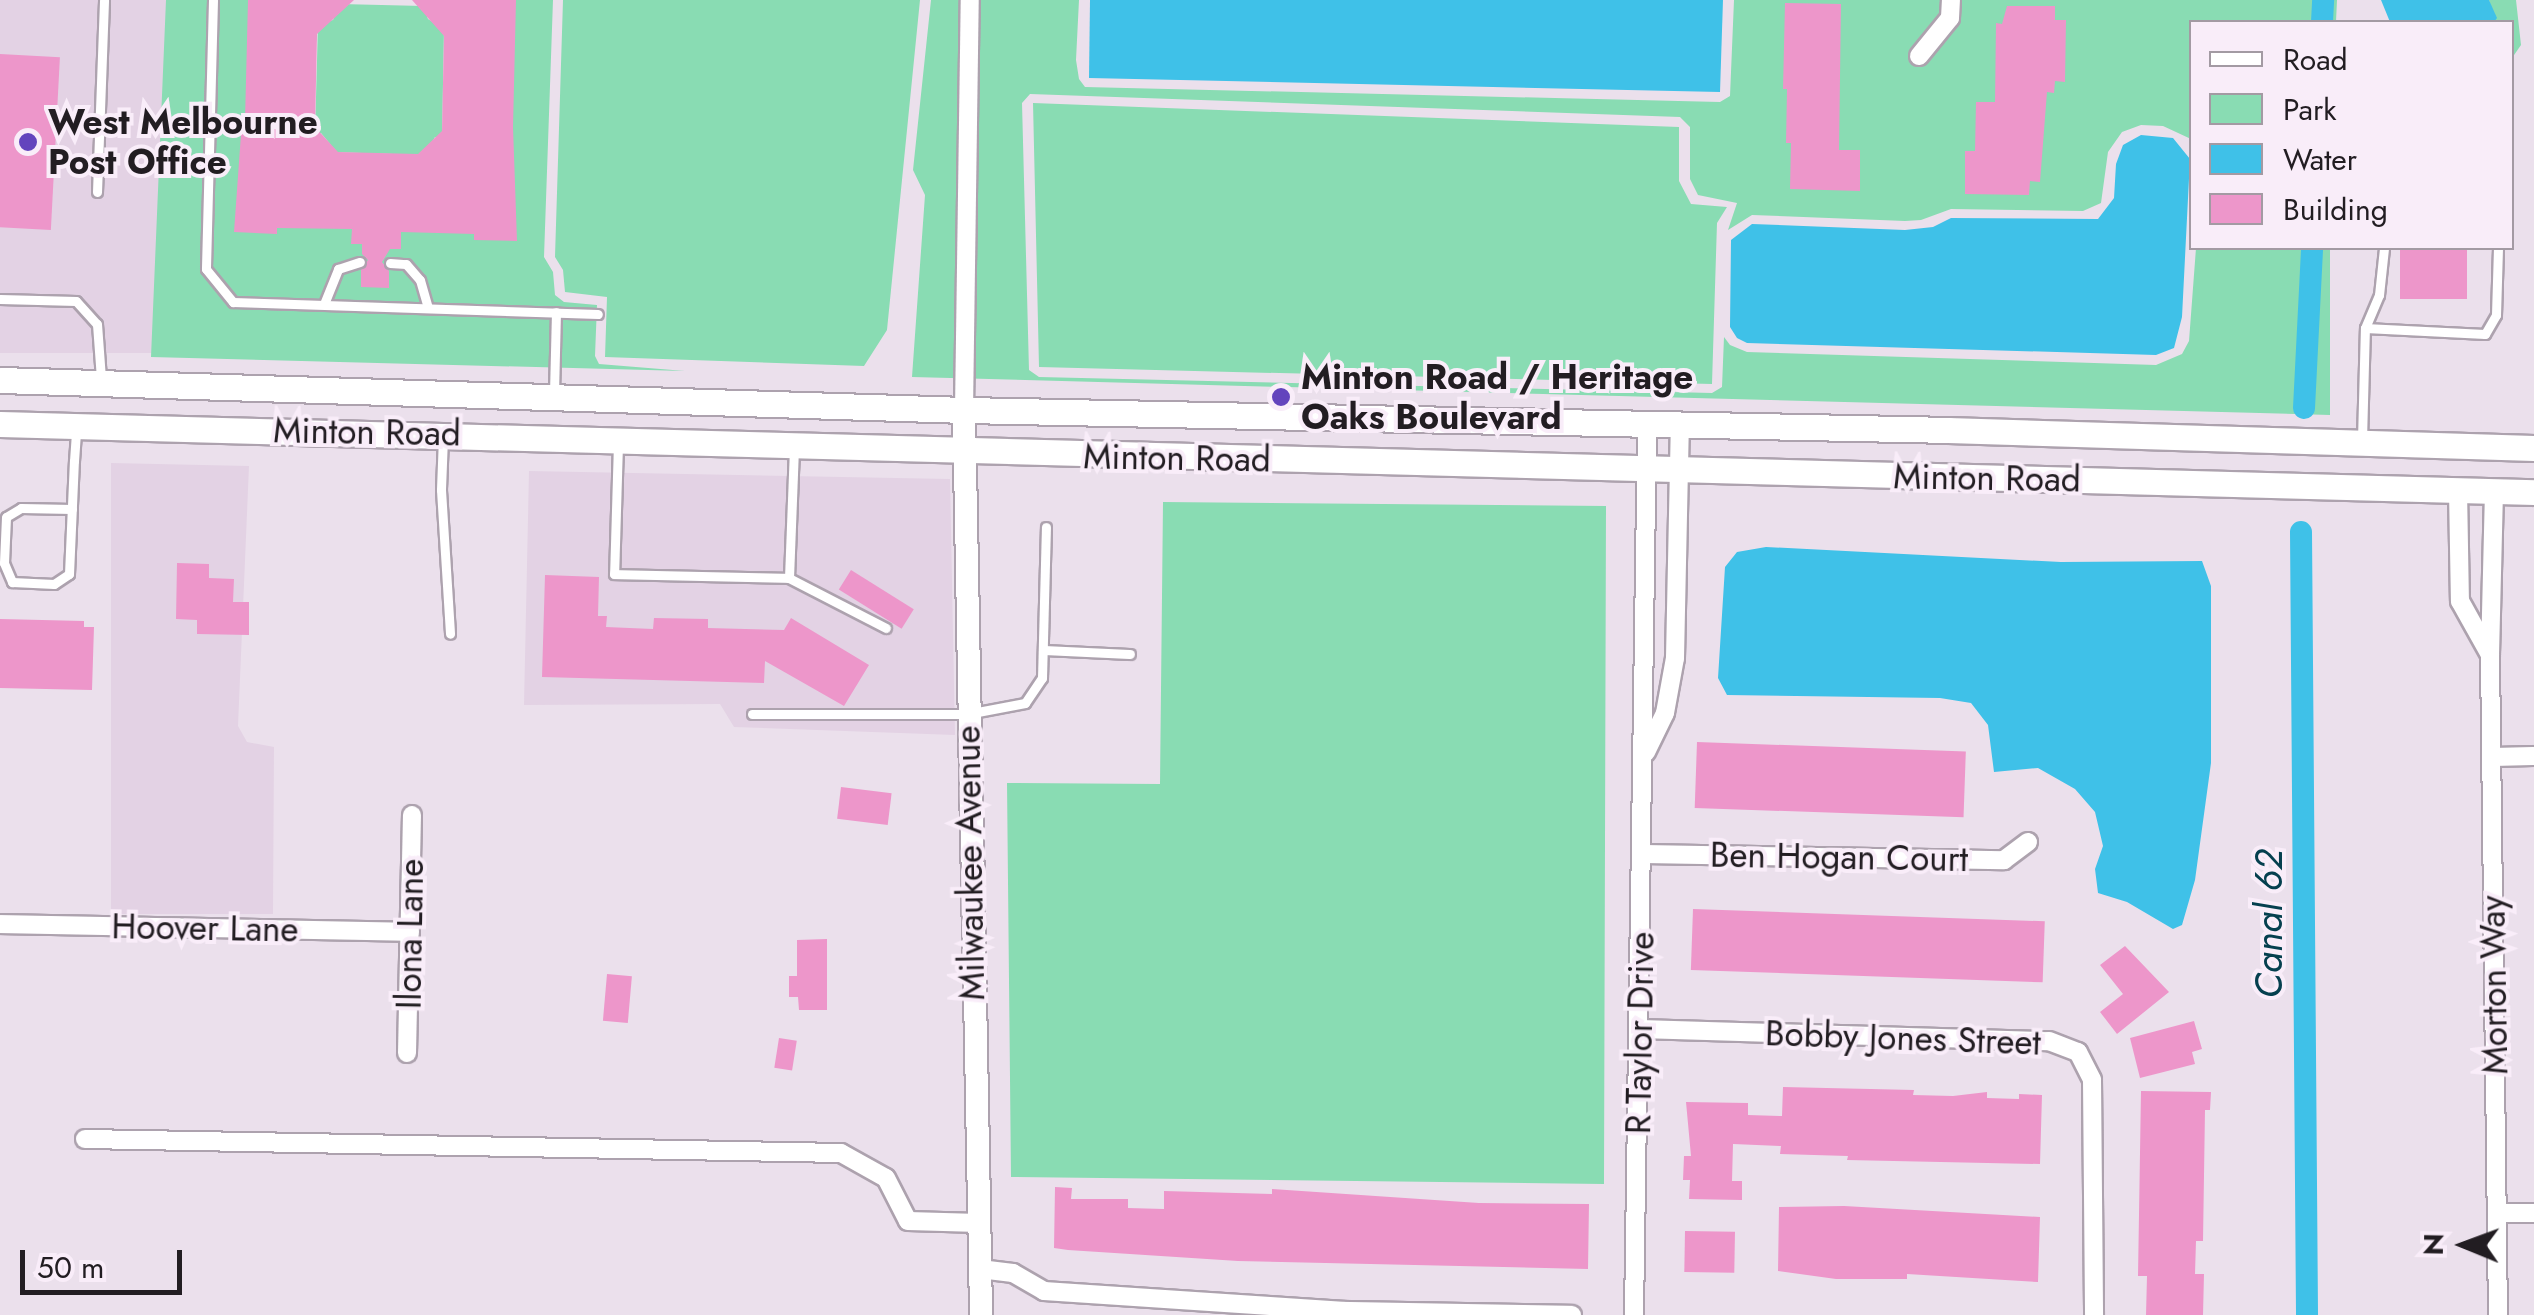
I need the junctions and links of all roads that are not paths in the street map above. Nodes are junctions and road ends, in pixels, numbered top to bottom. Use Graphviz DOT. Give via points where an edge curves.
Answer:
graph roads {
  1 [pos="104,0"];
  2 [pos="212,0"];
  3 [pos="970,0"];
  4 [pos="1950,0"];
  5 [pos="1919,56"];
  6 [pos="97,192"];
  7 [pos="2384,250"];
  8 [pos="2498,250"];
  9 [pos="360,262"];
  10 [pos="390,262"];
  11 [pos="0,299"];
  12 [pos="324,304"];
  13 [pos="428,308"];
  14 [pos="556,312"];
  15 [pos="598,314"];
  16 [pos="2366,328"];
  17 [pos="0,380"];
  18 [pos="102,383"];
  19 [pos="554,396"];
  20 [pos="964,410"];
  21 [pos="0,424"];
  22 [pos="1647,424"];
  23 [pos="1680,424"];
  24 [pos="76,426"];
  25 [pos="443,434"];
  26 [pos="618,439"];
  27 [pos="2362,442"];
  28 [pos="794,446"];
  29 [pos="2534,448"];
  30 [pos="963,452"];
  31 [pos="1645,470"];
  32 [pos="1680,470"];
  33 [pos="2458,490"];
  34 [pos="2494,491"];
  35 [pos="2534,492"];
  36 [pos="72,510"];
  37 [pos="1046,528"];
  38 [pos="789,578"];
  39 [pos="1643,583"];
  40 [pos="1676,584"];
  41 [pos="886,628"];
  42 [pos="450,634"];
  43 [pos="1043,650"];
  44 [pos="1130,654"];
  45 [pos="2490,655"];
  46 [pos="1642,669"];
  47 [pos="1672,672"];
  48 [pos="752,714"];
  49 [pos="967,714"];
  50 [pos="1646,752"];
  51 [pos="2534,756"];
  52 [pos="2492,757"];
  53 [pos="412,815"];
  54 [pos="2028,842"];
  55 [pos="1644,854"];
  56 [pos="0,924"];
  57 [pos="410,932"];
  58 [pos="1640,1029"];
  59 [pos="407,1054"];
  60 [pos="85,1138"];
  61 [pos="2497,1213"];
  62 [pos="2534,1213"];
  63 [pos="978,1223"];
  64 [pos="980,1269"];
  65 [pos="1345,1313"];
  66 [pos="981,1315"];
  67 [pos="1572,1315"];
  68 [pos="1634,1315"];
  69 [pos="2094,1315"];
  70 [pos="2498,1315"];
  1 -- 6 [label="lane"];
  2 -- 12 [label="lane" via="206,269 233,302"];
  3 -- 20 [label="street"];
  4 -- 5 [label="street" via="1950,18"];
  7 -- 16 [label="lane" via="2379,295"];
  8 -- 16 [label="lane" via="2496,315 2485,334"];
  9 -- 12 [label="lane" via="338,269"];
  10 -- 13 [label="lane" via="406,264 420,280"];
  11 -- 18 [label="lane" via="76,301 96,324"];
  12 -- 13 [label="lane"];
  13 -- 14 [label="lane"];
  14 -- 15 [label="lane"];
  14 -- 19 [label="lane"];
  16 -- 27 [label="lane"];
  17 -- 18 [label="main road, Minton Road"];
  18 -- 19 [label="main road, Minton Road"];
  19 -- 20 [label="main road, Minton Road"];
  20 -- 22 [label="main road, Minton Road"];
  20 -- 30 [label="street, Milwaukee Avenue"];
  21 -- 24 [label="main road, Minton Road"];
  22 -- 23 [label="main road, Minton Road"];
  22 -- 31 [label="street, R Taylor Drive"];
  23 -- 27 [label="main road, Minton Road"];
  23 -- 32 [label="street, R Taylor Drive"];
  24 -- 25 [label="main road, Minton Road"];
  24 -- 36 [label="lane"];
  25 -- 26 [label="main road, Minton Road"];
  25 -- 42 [label="lane"];
  26 -- 28 [label="main road, Minton Road"];
  26 -- 38 [label="lane" via="614,574"];
  27 -- 29 [label="main road, Minton Road"];
  28 -- 30 [label="main road, Minton Road"];
  28 -- 38 [label="lane"];
  30 -- 31 [label="main road, Minton Road"];
  30 -- 49 [label="street, Milwaukee Avenue"];
  31 -- 32 [label="main road, Minton Road"];
  31 -- 39 [label="street, R Taylor Drive"];
  32 -- 33 [label="main road, Minton Road"];
  32 -- 40 [label="street, R Taylor Drive"];
  33 -- 34 [label="main road, Minton Road"];
  33 -- 45 [label="street, Morton Way" via="2460,602"];
  34 -- 35 [label="main road, Minton Road"];
  34 -- 45 [label="street, Morton Way"];
  36 -- 36 [label="lane" via="69,574 54,584 12,582 4,563 6,517 12,510"];
  37 -- 43 [label="lane"];
  38 -- 41 [label="lane"];
  39 -- 40 [label="street"];
  39 -- 46 [label="street, R Taylor Drive"];
  40 -- 47 [label="street, R Taylor Drive"];
  43 -- 44 [label="lane"];
  43 -- 49 [label="lane" via="1042,678 1025,704"];
  45 -- 52 [label="street, Morton Way"];
  46 -- 47 [label="street"];
  46 -- 50 [label="street, R Taylor Drive"];
  47 -- 50 [label="street, R Taylor Drive" via="1665,714"];
  48 -- 49 [label="lane"];
  49 -- 63 [label="street, Milwaukee Avenue"];
  50 -- 55 [label="street, R Taylor Drive"];
  51 -- 52 [label="street"];
  52 -- 61 [label="street, Morton Way"];
  53 -- 57 [label="street, Ilona Lane"];
  54 -- 55 [label="street, Ben Hogan Court" via="2004,860"];
  55 -- 58 [label="street, R Taylor Drive"];
  56 -- 57 [label="street, Hoover Lane"];
  57 -- 59 [label="street, Ilona Lane"];
  58 -- 68 [label="street, R Taylor Drive"];
  58 -- 69 [label="street, Bobby Jones Street" via="2049,1041 2078,1052 2092,1080"];
  60 -- 63 [label="street" via="841,1153 886,1178 908,1222"];
  61 -- 62 [label="street"];
  61 -- 70 [label="street, Morton Way"];
  63 -- 64 [label="street, Milwaukee Avenue"];
  64 -- 65 [label="street" via="1012,1273 1044,1291"];
  64 -- 66 [label="street, Milwaukee Avenue"];
  65 -- 67 [label="street"];
}
